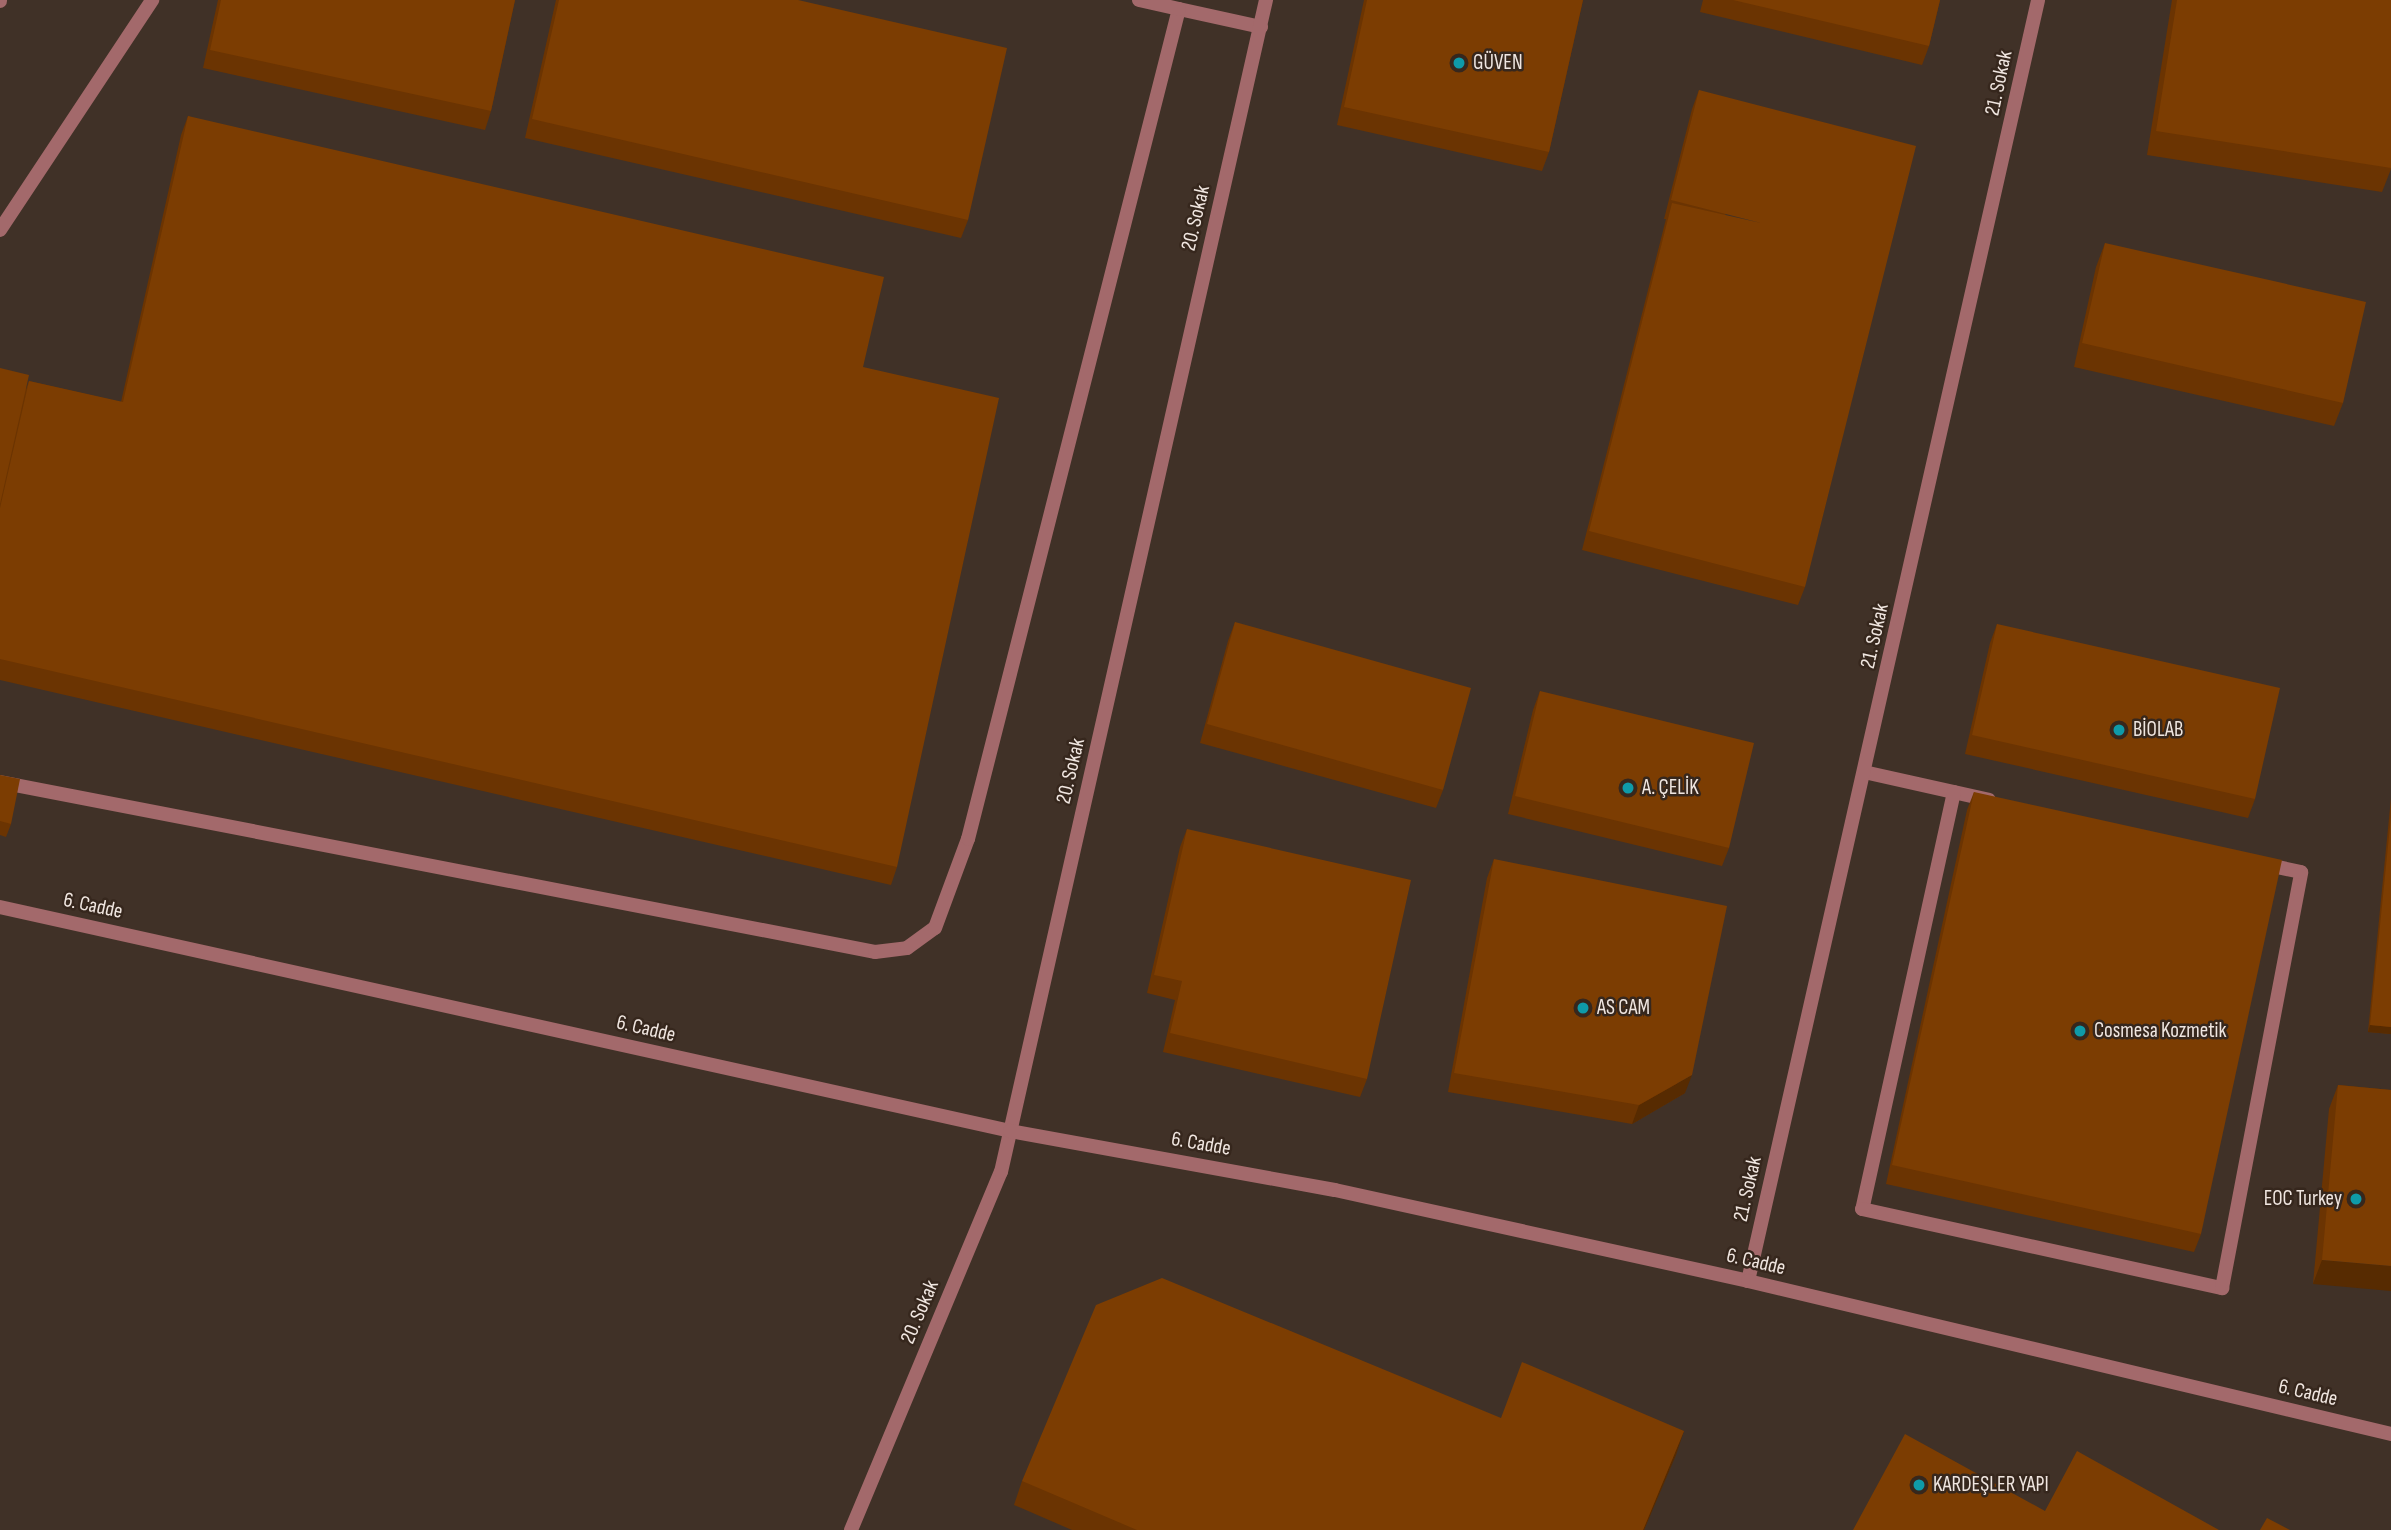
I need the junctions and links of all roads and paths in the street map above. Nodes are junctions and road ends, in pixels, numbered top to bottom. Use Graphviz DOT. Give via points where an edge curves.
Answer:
graph roads {
  1 [pos="152,0"];
  2 [pos="1139,0"];
  3 [pos="1266,0"];
  4 [pos="2038,0"];
  5 [pos="1179,9"];
  6 [pos="1261,27"];
  7 [pos="0,230"];
  8 [pos="1864,772"];
  9 [pos="0,782"];
  10 [pos="1954,793"];
  11 [pos="2008,805"];
  12 [pos="2247,860"];
  13 [pos="0,907"];
  14 [pos="1010,1131"];
  15 [pos="1748,1281"];
  16 [pos="2391,1434"];
  17 [pos="851,1530"];
  1 -- 7 [label="street"];
  2 -- 5 [label="street"];
  3 -- 6 [label="street, 20. Sokak"];
  4 -- 8 [label="street, 21. Sokak"];
  5 -- 6 [label="street"];
  5 -- 9 [label="street" via="968,839 935,928 907,948 875,952"];
  6 -- 14 [label="street, 20. Sokak"];
  8 -- 10 [label="street"];
  8 -- 15 [label="street, 21. Sokak"];
  10 -- 11 [label="street"];
  10 -- 12 [label="street" via="1862,1209 2222,1288 2301,872"];
  13 -- 14 [label="street, 6. Cadde"];
  14 -- 15 [label="street, 6. Cadde" via="1335,1190"];
  14 -- 17 [label="street, 20. Sokak" via="1001,1172"];
  15 -- 16 [label="street, 6. Cadde"];
}
